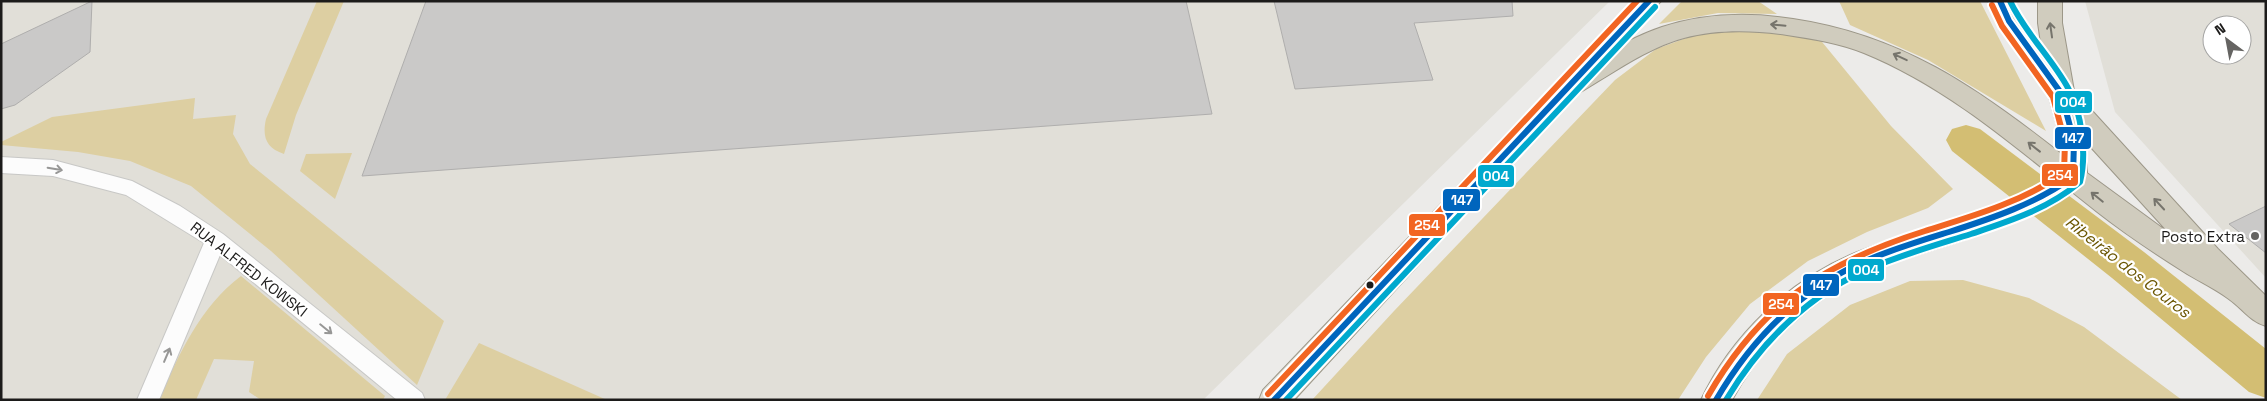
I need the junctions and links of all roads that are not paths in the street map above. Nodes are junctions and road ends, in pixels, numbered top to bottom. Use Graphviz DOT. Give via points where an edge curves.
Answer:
graph roads {
  1 [pos="1649,1"];
  2 [pos="2000,1"];
  3 [pos="2050,1"];
  4 [pos="1570,86"];
  5 [pos="2061,93"];
  6 [pos="3,168"];
  7 [pos="2067,182"];
  8 [pos="216,240"];
  9 [pos="2240,292"];
  10 [pos="2266,314"];
  11 [pos="1281,396"];
  12 [pos="148,400"];
  13 [pos="414,400"];
  14 [pos="1716,400"];
  1 -- 4 [label="main road"];
  2 -- 5 [label="highway" via="2009,21"];
  5 -- 3 [label="highway, one-way" via="2050,23"];
  7 -- 4 [label="highway, one-way" via="1975,101 1926,70 1872,45 1818,30 1748,22 1685,29 1650,41"];
  4 -- 11 [label="main road"];
  5 -- 7 [label="highway" via="2074,141"];
  9 -- 5 [label="highway, one-way"];
  6 -- 8 [label="street, RUA ALFRED KOWSKI, one-way" via="53,168 132,189"];
  9 -- 7 [label="highway, one-way"];
  7 -- 14 [label="main road" via="2019,208 1862,262 1831,280 1761,334 1727,379"];
  12 -- 8 [label="street, one-way"];
  8 -- 13 [label="street, RUA ALFRED KOWSKI, one-way"];
  9 -- 10 [label="highway"];
}
